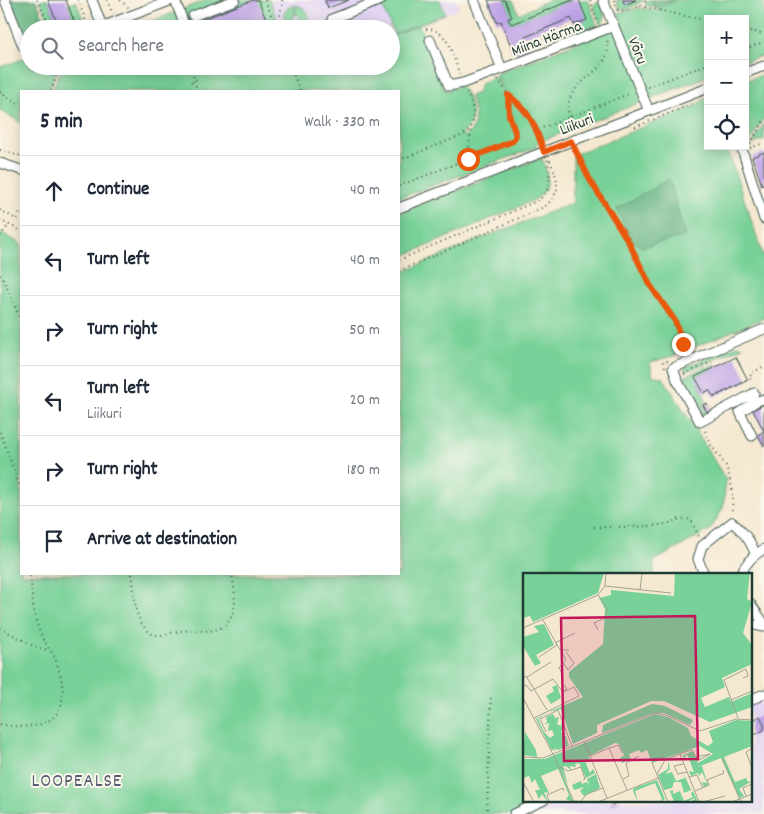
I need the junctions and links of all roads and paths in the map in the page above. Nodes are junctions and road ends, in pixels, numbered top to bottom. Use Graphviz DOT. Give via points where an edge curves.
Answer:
graph roads {
  1 [pos="37,0"];
  2 [pos="78,0"];
  3 [pos="92,0"];
  4 [pos="107,0"];
  5 [pos="120,0"];
  6 [pos="174,0"];
  7 [pos="235,0"];
  8 [pos="265,0"];
  9 [pos="282,0"];
  10 [pos="381,0"];
  11 [pos="474,0"];
  12 [pos="590,0"];
  13 [pos="603,0"];
  14 [pos="614,0"];
  15 [pos="647,0"];
  16 [pos="136,5"];
  17 [pos="640,6"];
  18 [pos="5,7"];
  19 [pos="129,8"];
  20 [pos="193,16"];
  21 [pos="332,19"];
  22 [pos="47,20"];
  23 [pos="86,20"];
  24 [pos="97,20"];
  25 [pos="118,20"];
  26 [pos="182,20"];
  27 [pos="273,20"];
  28 [pos="280,20"];
  29 [pos="704,20"];
  30 [pos="614,26"];
  31 [pos="592,28"];
  32 [pos="426,29"];
  33 [pos="604,31"];
  34 [pos="749,31"];
  35 [pos="578,34"];
  36 [pos="764,34"];
  37 [pos="20,40"];
  38 [pos="430,40"];
  39 [pos="764,42"];
  40 [pos="749,48"];
  41 [pos="535,49"];
  42 [pos="704,66"];
  43 [pos="764,66"];
  44 [pos="498,71"];
  45 [pos="749,72"];
  46 [pos="57,75"];
  47 [pos="193,75"];
  48 [pos="294,75"];
  49 [pos="200,78"];
  50 [pos="192,81"];
  51 [pos="463,83"];
  52 [pos="51,90"];
  53 [pos="197,90"];
  54 [pos="300,90"];
  55 [pos="640,90"];
  56 [pos="704,90"];
  57 [pos="0,92"];
  58 [pos="508,95"];
  59 [pos="20,105"];
  60 [pos="648,111"];
  61 [pos="570,117"];
  62 [pos="764,121"];
  63 [pos="471,127"];
  64 [pos="537,130"];
  65 [pos="571,141"];
  66 [pos="764,143"];
  67 [pos="750,144"];
  68 [pos="749,146"];
  69 [pos="0,150"];
  70 [pos="745,150"];
  71 [pos="20,155"];
  72 [pos="547,155"];
  73 [pos="468,159"];
  74 [pos="400,160"];
  75 [pos="0,162"];
  76 [pos="20,170"];
  77 [pos="400,186"];
  78 [pos="400,208"];
  79 [pos="0,210"];
  80 [pos="20,213"];
  81 [pos="17,219"];
  82 [pos="764,219"];
  83 [pos="0,220"];
  84 [pos="20,220"];
  85 [pos="20,223"];
  86 [pos="9,225"];
  87 [pos="17,229"];
  88 [pos="20,230"];
  89 [pos="0,236"];
  90 [pos="400,260"];
  91 [pos="400,271"];
  92 [pos="0,275"];
  93 [pos="20,319"];
  94 [pos="764,329"];
  95 [pos="686,354"];
  96 [pos="764,366"];
  97 [pos="754,393"];
  98 [pos="714,398"];
  99 [pos="764,399"];
  100 [pos="703,427"];
  101 [pos="0,432"];
  102 [pos="752,436"];
  103 [pos="20,486"];
  104 [pos="732,522"];
  105 [pos="594,528"];
  106 [pos="702,546"];
  107 [pos="764,549"];
  108 [pos="755,554"];
  109 [pos="704,573"];
  110 [pos="742,573"];
  111 [pos="30,575"];
  112 [pos="132,575"];
  113 [pos="232,575"];
  114 [pos="752,606"];
  115 [pos="764,627"];
  116 [pos="0,628"];
  117 [pos="49,650"];
  118 [pos="764,694"];
  119 [pos="491,695"];
  120 [pos="752,699"];
  121 [pos="0,724"];
  122 [pos="540,802"];
  123 [pos="487,814"];
  124 [pos="514,814"];
  1 -- 22 [label="path"];
  2 -- 23 [label="path"];
  3 -- 24 [label="street"];
  4 -- 19 [label="path" via="113,14"];
  5 -- 19 [label="path"];
  6 -- 25 [label="street"];
  6 -- 26 [label="street"];
  7 -- 20 [label="street"];
  8 -- 27 [label="path"];
  9 -- 28 [label="path"];
  10 -- 21 [label="street"];
  11 -- 44 [label="street, Miina Härma"];
  12 -- 31 [label="path" via="599,26"];
  13 -- 30 [label="street, Võru"];
  14 -- 17 [label="path" via="618,10"];
  15 -- 17 [label="path"];
  16 -- 19 [label="path"];
  17 -- 29 [label="path"];
  18 -- 37 [label="street"];
  30 -- 33 [label="street, Miina Härma"];
  30 -- 55 [label="street, Võru"];
  32 -- 51 [label="path" via="437,30 446,39"];
  33 -- 44 [label="street, Miina Härma"];
  33 -- 61 [label="path" via="608,52 605,61 574,91 568,106"];
  34 -- 36 [label="path"];
  35 -- 41 [label="path" via="570,28 535,42"];
  38 -- 51 [label="street" via="447,84"];
  39 -- 40 [label="path"];
  42 -- 55 [label="path"];
  43 -- 45 [label="street"];
  44 -- 51 [label="street"];
  44 -- 58 [label="path"];
  46 -- 52 [label="path"];
  47 -- 50 [label="path"];
  48 -- 54 [label="path"];
  49 -- 50 [label="path"];
  50 -- 53 [label="path"];
  51 -- 63 [label="path" via="474,113"];
  55 -- 60 [label="street, Võru"];
  55 -- 61 [label="path"];
  56 -- 60 [label="street, Liikuri"];
  57 -- 59 [label="path"];
  58 -- 64 [label="path" via="526,110"];
  58 -- 73 [label="path" via="509,115 516,135 513,141"];
  60 -- 65 [label="street, Liikuri"];
  61 -- 64 [label="path"];
  62 -- 67 [label="path"];
  63 -- 73 [label="path"];
  63 -- 74 [label="path" via="463,135"];
  64 -- 72 [label="path"];
  65 -- 72 [label="street, Liikuri"];
  65 -- 95 [label="path" via="650,285 675,321"];
  66 -- 68 [label="path"];
  69 -- 71 [label="path"];
  70 -- 82 [label="street"];
  72 -- 78 [label="street, Liikuri"];
  72 -- 90 [label="path" via="550,180 547,192 539,200"];
  72 -- 91 [label="path" via="558,182 552,201"];
  73 -- 77 [label="path"];
  75 -- 76 [label="street"];
  79 -- 81 [label="path"];
  80 -- 81 [label="path"];
  81 -- 84 [label="path"];
  83 -- 86 [label="path"];
  85 -- 87 [label="path"];
  86 -- 87 [label="path"];
  86 -- 89 [label="path"];
  87 -- 88 [label="path"];
  92 -- 93 [label="path"];
  94 -- 100 [label="street" via="673,368"];
  96 -- 98 [label="path" via="750,374 752,378"];
  97 -- 100 [label="street"];
  99 -- 102 [label="street" via="740,412"];
  100 -- 104 [label="path" via="726,466 733,492"];
  101 -- 103 [label="path"];
  104 -- 106 [label="street"];
  104 -- 108 [label="street" via="742,530"];
  105 -- 106 [label="path" via="668,524 684,518 691,520"];
  106 -- 109 [label="street" via="698,559"];
  107 -- 108 [label="street"];
  108 -- 110 [label="street"];
  111 -- 117 [label="path" via="36,619"];
  112 -- 113 [label="path" via="138,619 149,633 156,635 222,628 234,611"];
  114 -- 115 [label="street"];
  116 -- 117 [label="path" via="38,648"];
  117 -- 121 [label="path" via="54,656 64,696 59,712 52,720 27,727"];
  118 -- 120 [label="street"];
  119 -- 123 [label="path"];
  122 -- 124 [label="street"];
}
